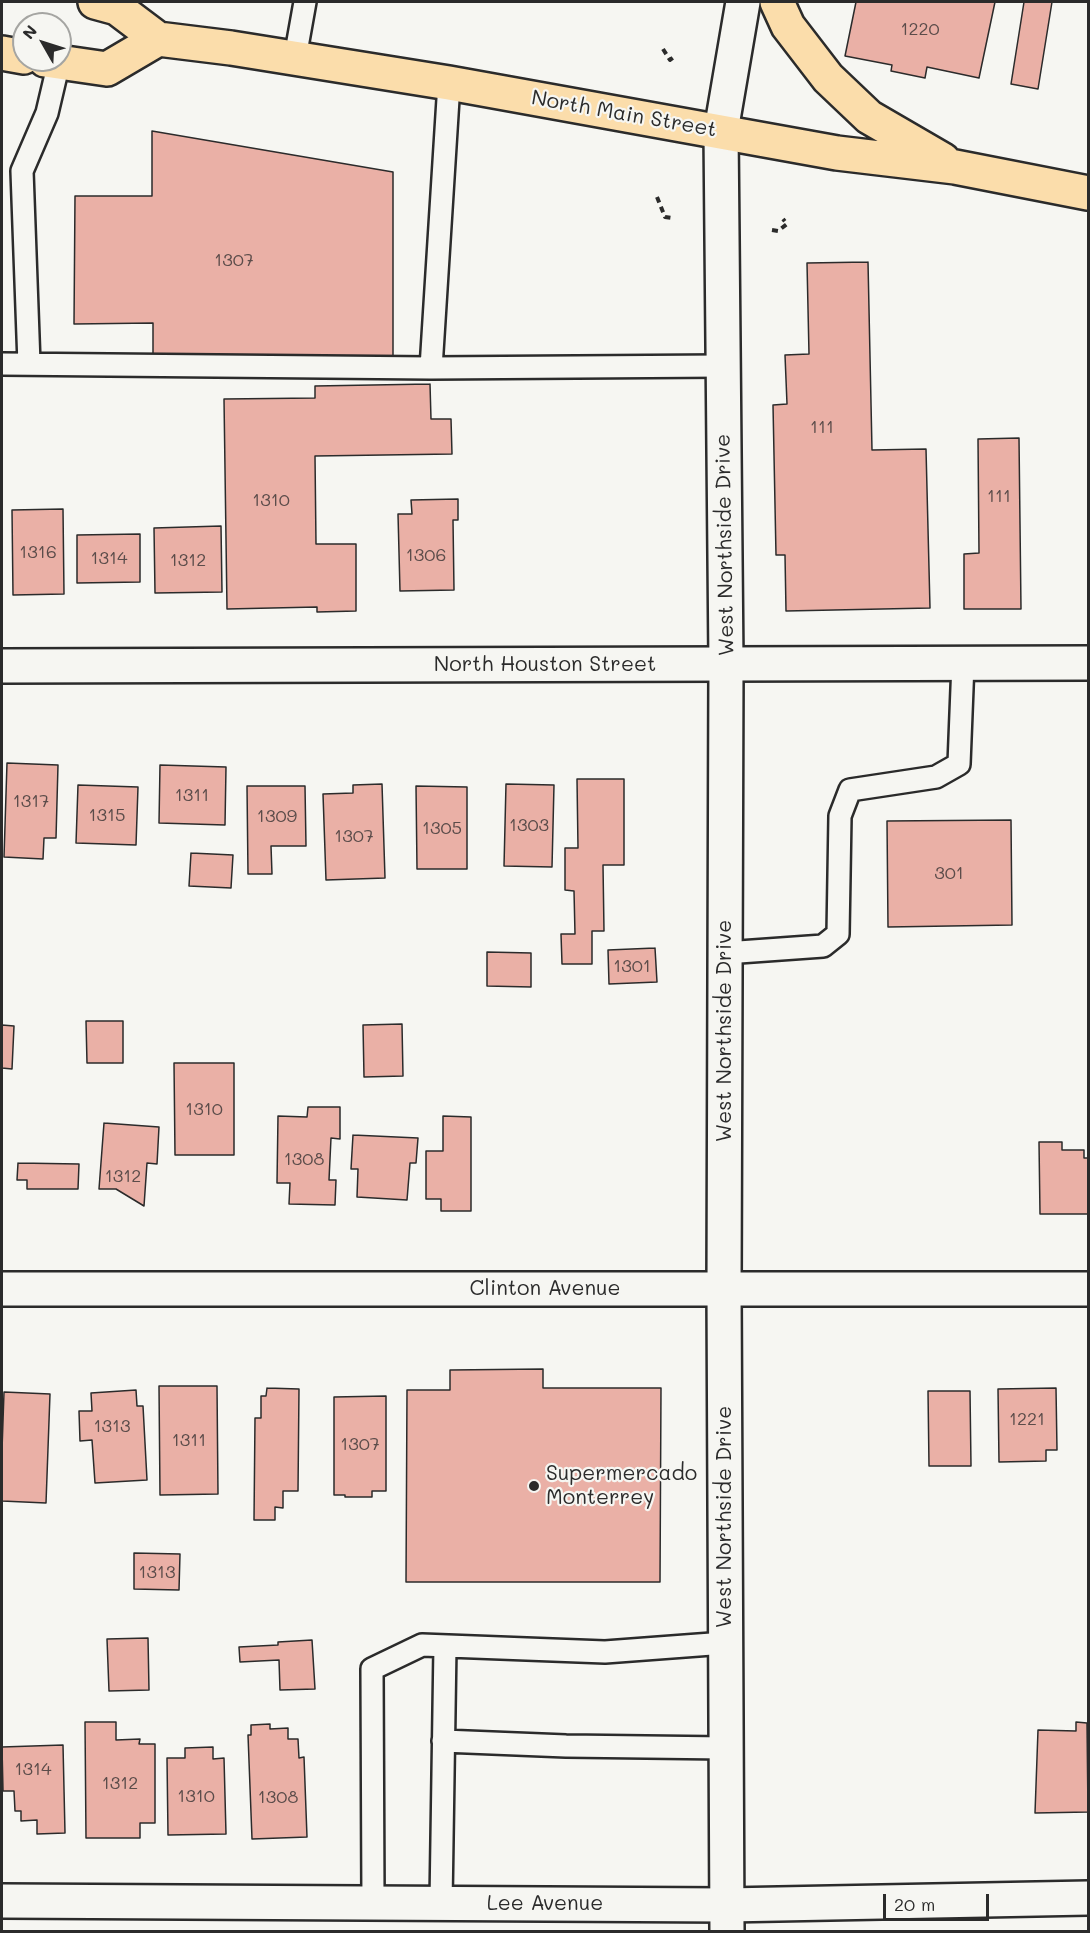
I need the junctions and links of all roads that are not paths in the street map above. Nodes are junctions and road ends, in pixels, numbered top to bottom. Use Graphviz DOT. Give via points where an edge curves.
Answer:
graph roads {
  1 [pos="95,2"];
  2 [pos="305,2"];
  3 [pos="743,2"];
  4 [pos="777,2"];
  5 [pos="158,39"];
  6 [pos="295,58"];
  7 [pos="72,64"];
  8 [pos="51,72"];
  9 [pos="449,83"];
  10 [pos="721,131"];
  11 [pos="955,167"];
  12 [pos="1089,194"];
  13 [pos="2,364"];
  14 [pos="29,364"];
  15 [pos="722,366"];
  16 [pos="431,368"];
  17 [pos="726,663"];
  18 [pos="963,663"];
  19 [pos="1089,663"];
  20 [pos="2,666"];
  21 [pos="725,953"];
  22 [pos="2,1289"];
  23 [pos="724,1289"];
  24 [pos="1089,1289"];
  25 [pos="725,1643"];
  26 [pos="445,1646"];
  27 [pos="443,1741"];
  28 [pos="726,1748"];
  29 [pos="1089,1898"];
  30 [pos="2,1901"];
  31 [pos="373,1903"];
  32 [pos="441,1903"];
  33 [pos="727,1918"];
  1 -- 5 [label="main road, North Main Street" via="117,8"];
  2 -- 6 [label="lane"];
  3 -- 10 [label="street, West Northside Drive"];
  4 -- 11 [label="main road" via="788,26 823,71 869,117"];
  5 -- 6 [label="main road, North Main Street"];
  5 -- 7 [label="main road" via="106,69"];
  6 -- 9 [label="main road, North Main Street"];
  8 -- 14 [label="lane" via="47,113 22,171"];
  9 -- 10 [label="main road, North Main Street"];
  9 -- 16 [label="lane"];
  10 -- 11 [label="main road, North Main Street" via="837,153"];
  10 -- 15 [label="street, West Northside Drive"];
  11 -- 12 [label="main road, North Main Street"];
  13 -- 14 [label="lane"];
  14 -- 16 [label="lane"];
  15 -- 16 [label="lane"];
  15 -- 17 [label="street, West Northside Drive"];
  17 -- 18 [label="street, North Houston Street"];
  17 -- 20 [label="street, North Houston Street"];
  17 -- 21 [label="street, West Northside Drive"];
  18 -- 19 [label="street, North Houston Street"];
  18 -- 21 [label="lane" via="959,764 936,777 850,790 840,816 838,934 824,946"];
  21 -- 23 [label="street, West Northside Drive"];
  22 -- 23 [label="street, Clinton Avenue"];
  23 -- 24 [label="street, Clinton Avenue"];
  23 -- 25 [label="street, West Northside Drive"];
  25 -- 26 [label="lane" via="605,1652"];
  25 -- 28 [label="street, West Northside Drive"];
  26 -- 27 [label="lane"];
  26 -- 31 [label="lane" via="422,1644 372,1669"];
  27 -- 28 [label="lane"];
  27 -- 32 [label="lane"];
  28 -- 33 [label="street, West Northside Drive"];
  29 -- 33 [label="street, Lee Avenue"];
  30 -- 31 [label="street, Lee Avenue"];
  31 -- 32 [label="street, Lee Avenue"];
  32 -- 33 [label="street, Lee Avenue"];
}
